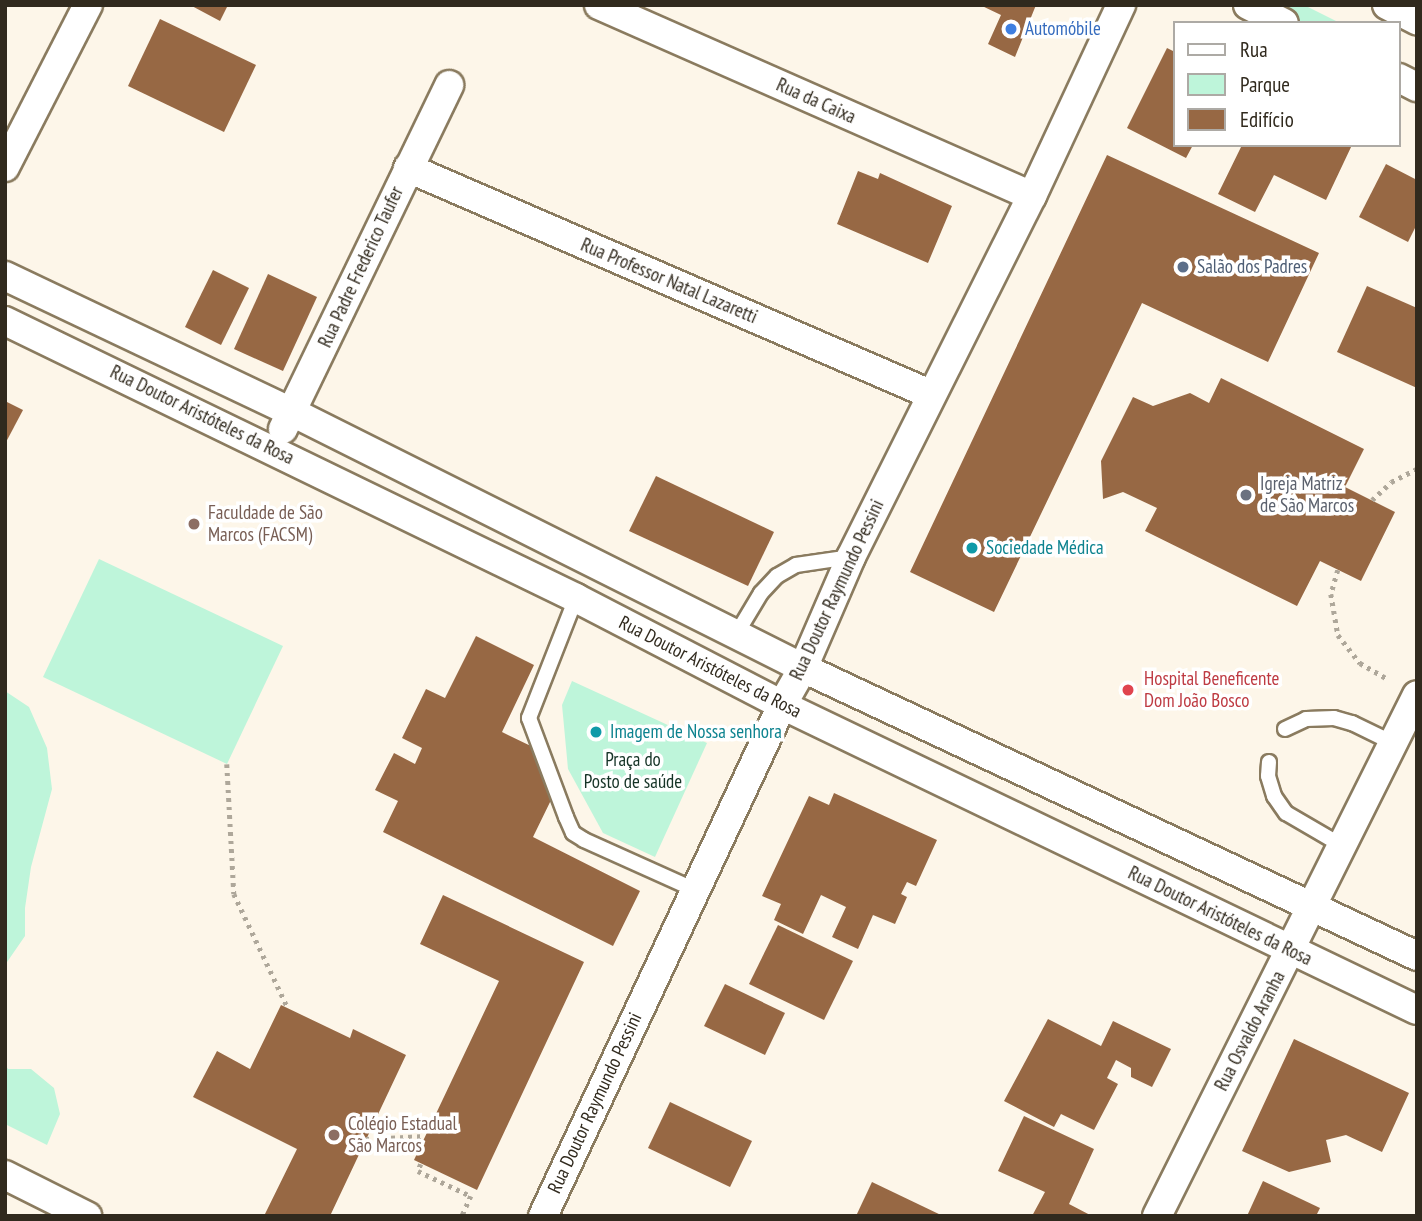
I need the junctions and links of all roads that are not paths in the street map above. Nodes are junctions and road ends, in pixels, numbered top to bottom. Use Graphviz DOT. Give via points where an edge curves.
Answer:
graph roads {
  1 [pos="88,5"];
  2 [pos="599,5"];
  3 [pos="1121,5"];
  4 [pos="1248,5"];
  5 [pos="1387,5"];
  6 [pos="1417,20"];
  7 [pos="1280,21"];
  8 [pos="1401,79"];
  9 [pos="449,85"];
  10 [pos="1417,87"];
  11 [pos="5,167"];
  12 [pos="408,168"];
  13 [pos="1032,196"];
  14 [pos="5,276"];
  15 [pos="5,321"];
  16 [pos="930,394"];
  17 [pos="292,412"];
  18 [pos="273,449"];
  19 [pos="851,556"];
  20 [pos="576,598"];
  21 [pos="737,633"];
  22 [pos="803,668"];
  23 [pos="1417,695"];
  24 [pos="782,705"];
  25 [pos="1285,729"];
  26 [pos="1393,743"];
  27 [pos="1269,762"];
  28 [pos="1341,845"];
  29 [pos="695,890"];
  30 [pos="1311,907"];
  31 [pos="1290,950"];
  32 [pos="1417,956"];
  33 [pos="1417,1010"];
  34 [pos="5,1175"];
  35 [pos="87,1216"];
  36 [pos="542,1216"];
  37 [pos="1157,1216"];
  1 -- 11 [label="street"];
  2 -- 13 [label="street, Rua da Caixa"];
  3 -- 13 [label="street, Rua Doutor Raymundo Pessini"];
  4 -- 7 [label="street"];
  5 -- 6 [label="street"];
  8 -- 10 [label="street"];
  9 -- 12 [label="street, Rua Padre Frederico Taufer"];
  12 -- 16 [label="street, Rua Professor Natal Lazaretti"];
  12 -- 17 [label="street, Rua Padre Frederico Taufer"];
  13 -- 16 [label="street, Rua Doutor Raymundo Pessini"];
  14 -- 17 [label="street, Rua Doutor Aristóteles da Rosa"];
  15 -- 18 [label="street, Rua Doutor Aristóteles da Rosa"];
  16 -- 19 [label="street, Rua Doutor Raymundo Pessini"];
  17 -- 18 [label="street, Rua Padre Frederico Taufer"];
  17 -- 21 [label="street, Rua Doutor Aristóteles da Rosa"];
  18 -- 20 [label="street, Rua Doutor Aristóteles da Rosa"];
  19 -- 21 [label="lane" via="796,565 778,576 761,593"];
  19 -- 22 [label="street, Rua Doutor Raymundo Pessini"];
  20 -- 24 [label="street, Rua Doutor Aristóteles da Rosa"];
  20 -- 29 [label="lane" via="529,718 566,817 573,834"];
  21 -- 22 [label="street, Rua Doutor Aristóteles da Rosa"];
  22 -- 24 [label="street, Rua Doutor Raymundo Pessini"];
  22 -- 30 [label="street, Rua Doutor Aristóteles da Rosa"];
  23 -- 26 [label="street, Rua Osvaldo Aranha"];
  24 -- 29 [label="street, Rua Doutor Raymundo Pessini"];
  24 -- 31 [label="street, Rua Doutor Aristóteles da Rosa"];
  25 -- 26 [label="lane" via="1306,719 1335,718"];
  26 -- 28 [label="street, Rua Osvaldo Aranha"];
  27 -- 28 [label="lane" via="1274,796 1286,813"];
  28 -- 30 [label="street, Rua Osvaldo Aranha"];
  29 -- 36 [label="street, Rua Doutor Raymundo Pessini"];
  30 -- 31 [label="street, Rua Osvaldo Aranha"];
  30 -- 32 [label="street, Rua Doutor Aristóteles da Rosa"];
  31 -- 33 [label="street, Rua Doutor Aristóteles da Rosa"];
  31 -- 37 [label="street, Rua Osvaldo Aranha"];
  34 -- 35 [label="street"];
}
